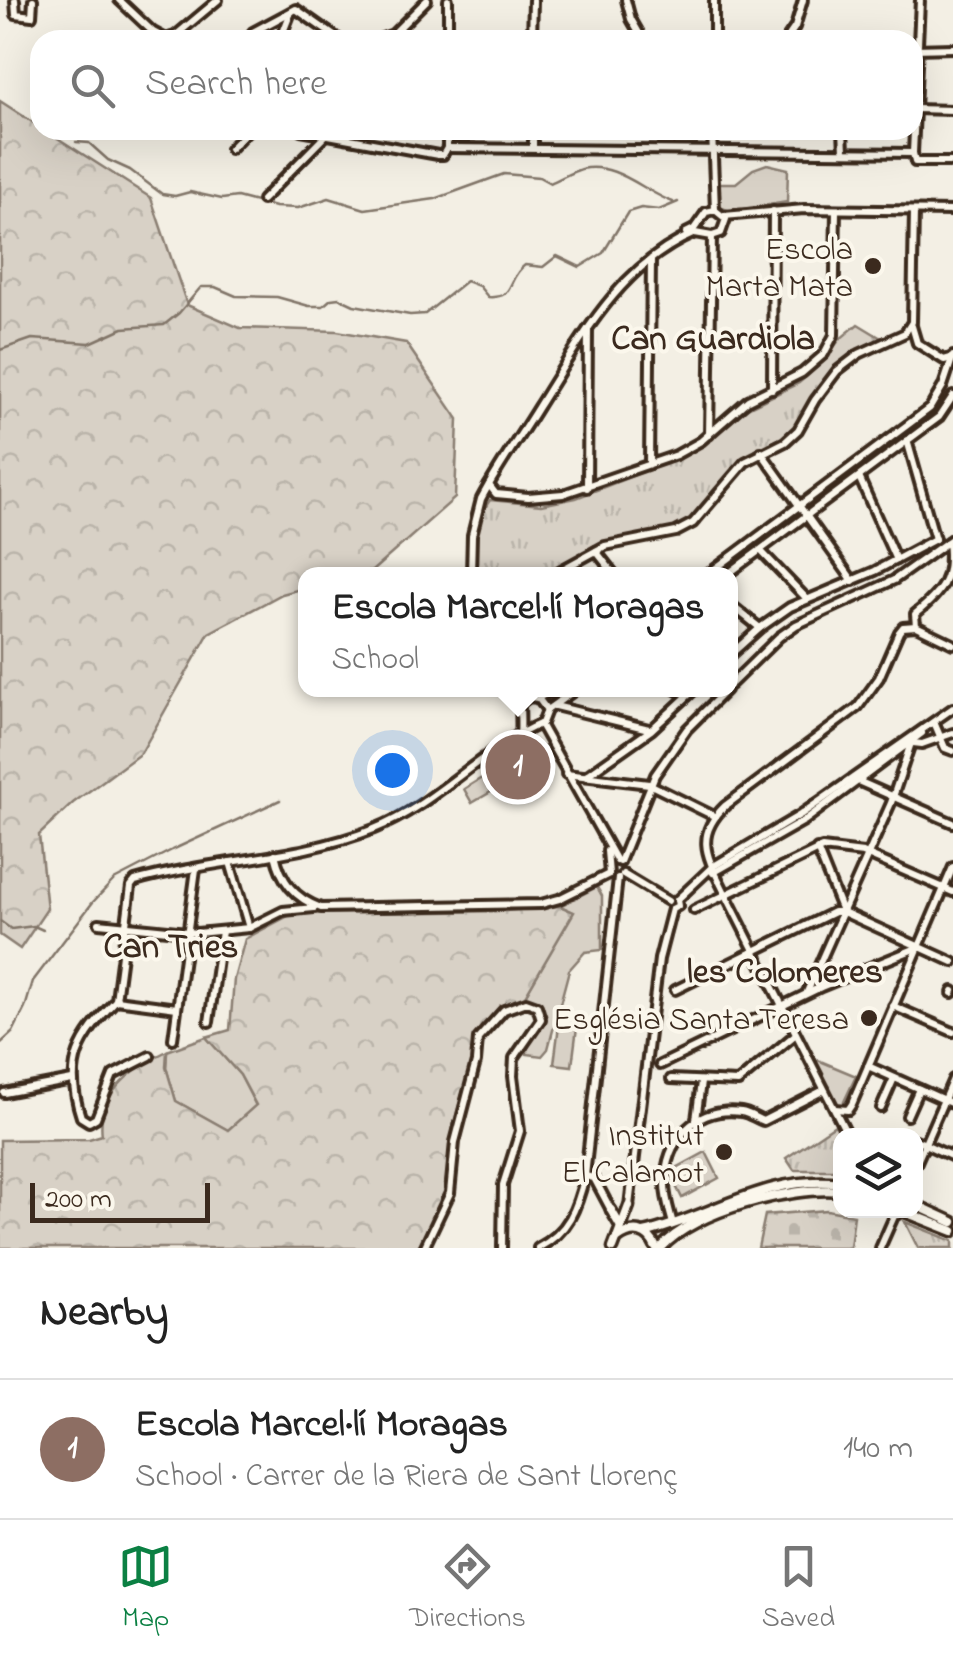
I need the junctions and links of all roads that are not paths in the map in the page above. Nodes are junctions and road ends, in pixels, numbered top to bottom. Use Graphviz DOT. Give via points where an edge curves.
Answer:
graph roads {
  1 [pos="15,0"];
  2 [pos="33,0"];
  3 [pos="119,0"];
  4 [pos="218,0"];
  5 [pos="414,0"];
  6 [pos="427,0"];
  7 [pos="448,0"];
  8 [pos="533,0"];
  9 [pos="626,0"];
  10 [pos="714,0"];
  11 [pos="802,0"];
  12 [pos="920,0"];
  13 [pos="291,11"];
  14 [pos="414,12"];
  15 [pos="151,30"];
  16 [pos="182,30"];
  17 [pos="257,30"];
  18 [pos="284,30"];
  19 [pos="327,30"];
  20 [pos="397,30"];
  21 [pos="448,30"];
  22 [pos="532,30"];
  23 [pos="636,30"];
  24 [pos="714,30"];
  25 [pos="793,30"];
  26 [pos="916,30"];
  27 [pos="953,48"];
  28 [pos="923,49"];
  29 [pos="923,109"];
  30 [pos="953,110"];
  31 [pos="239,140"];
  32 [pos="319,140"];
  33 [pos="360,140"];
  34 [pos="447,140"];
  35 [pos="533,140"];
  36 [pos="712,140"];
  37 [pos="844,140"];
  38 [pos="913,140"];
  39 [pos="447,148"];
  40 [pos="533,148"];
  41 [pos="230,149"];
  42 [pos="712,151"];
  43 [pos="844,151"];
  44 [pos="913,153"];
  45 [pos="953,162"];
  46 [pos="262,200"];
  47 [pos="715,210"];
  48 [pos="773,210"];
  49 [pos="836,210"];
  50 [pos="953,210"];
  51 [pos="914,211"];
  52 [pos="724,216"];
  53 [pos="701,219"];
  54 [pos="708,235"];
  55 [pos="651,260"];
  56 [pos="912,322"];
  57 [pos="588,330"];
  58 [pos="898,337"];
  59 [pos="952,357"];
  60 [pos="950,377"];
  61 [pos="772,389"];
  62 [pos="953,398"];
  63 [pos="710,403"];
  64 [pos="729,416"];
  65 [pos="708,435"];
  66 [pos="908,440"];
  67 [pos="762,452"];
  68 [pos="648,464"];
  69 [pos="859,478"];
  70 [pos="489,485"];
  71 [pos="587,488"];
  72 [pos="800,504"];
  73 [pos="808,516"];
  74 [pos="950,540"];
  75 [pos="933,544"];
  76 [pos="596,550"];
  77 [pos="761,551"];
  78 [pos="896,560"];
  79 [pos="469,567"];
  80 [pos="470,567"];
  81 [pos="566,567"];
  82 [pos="609,567"];
  83 [pos="717,567"];
  84 [pos="738,567"];
  85 [pos="853,581"];
  86 [pos="806,598"];
  87 [pos="738,610"];
  88 [pos="916,626"];
  89 [pos="760,628"];
  90 [pos="953,644"];
  91 [pos="738,648"];
  92 [pos="738,677"];
  93 [pos="521,697"];
  94 [pos="565,697"];
  95 [pos="686,697"];
  96 [pos="718,697"];
  97 [pos="536,698"];
  98 [pos="520,705"];
  99 [pos="550,708"];
  100 [pos="953,708"];
  101 [pos="522,721"];
  102 [pos="934,722"];
  103 [pos="537,725"];
  104 [pos="651,730"];
  105 [pos="520,733"];
  106 [pos="953,734"];
  107 [pos="941,738"];
  108 [pos="912,743"];
  109 [pos="953,752"];
  110 [pos="566,774"];
  111 [pos="585,776"];
  112 [pos="856,780"];
  113 [pos="650,784"];
  114 [pos="893,797"];
  115 [pos="714,816"];
  116 [pos="953,822"];
  117 [pos="817,849"];
  118 [pos="275,854"];
  119 [pos="868,855"];
  120 [pos="230,862"];
  121 [pos="615,863"];
  122 [pos="953,866"];
  123 [pos="196,868"];
  124 [pos="712,871"];
  125 [pos="608,874"];
  126 [pos="620,876"];
  127 [pos="944,888"];
  128 [pos="953,892"];
  129 [pos="726,895"];
  130 [pos="672,904"];
  131 [pos="320,908"];
  132 [pos="694,910"];
  133 [pos="842,912"];
  134 [pos="99,923"];
  135 [pos="126,926"];
  136 [pos="249,928"];
  137 [pos="222,931"];
  138 [pos="187,933"];
  139 [pos="919,947"];
  140 [pos="754,950"];
  141 [pos="953,962"];
  142 [pos="674,990"];
  143 [pos="807,993"];
  144 [pos="116,1000"];
  145 [pos="782,1006"];
  146 [pos="893,1006"];
  147 [pos="177,1008"];
  148 [pos="209,1022"];
  149 [pos="953,1032"];
  150 [pos="796,1034"];
  151 [pos="173,1039"];
  152 [pos="150,1056"];
  153 [pos="660,1065"];
  154 [pos="868,1066"];
  155 [pos="894,1078"];
  156 [pos="671,1079"];
  157 [pos="953,1079"];
  158 [pos="72,1080"];
  159 [pos="701,1082"];
  160 [pos="919,1089"];
  161 [pos="824,1090"];
  162 [pos="4,1093"];
  163 [pos="944,1100"];
  164 [pos="953,1104"];
  165 [pos="834,1108"];
  166 [pos="881,1108"];
  167 [pos="907,1116"];
  168 [pos="696,1120"];
  169 [pos="844,1128"];
  170 [pos="924,1144"];
  171 [pos="953,1156"];
  172 [pos="585,1176"];
  173 [pos="833,1183"];
  174 [pos="833,1191"];
  175 [pos="923,1208"];
  176 [pos="627,1209"];
  177 [pos="612,1210"];
  178 [pos="890,1218"];
  179 [pos="922,1218"];
  180 [pos="953,1222"];
  181 [pos="673,1224"];
  182 [pos="621,1227"];
  183 [pos="953,1231"];
  184 [pos="641,1232"];
  185 [pos="618,1238"];
  186 [pos="424,1248"];
  187 [pos="502,1248"];
  188 [pos="538,1248"];
  189 [pos="613,1248"];
  190 [pos="658,1248"];
  191 [pos="880,1248"];
  1 -- 2 [label="street" via="22,16 32,16"];
  3 -- 15 [label="street"];
  4 -- 16 [label="street"];
  5 -- 14 [label="street"];
  6 -- 14 [label="street"];
  7 -- 21 [label="street"];
  8 -- 22 [label="street"];
  9 -- 23 [label="street"];
  10 -- 24 [label="street"];
  11 -- 25 [label="street"];
  12 -- 26 [label="street"];
  13 -- 17 [label="street"];
  13 -- 18 [label="street"];
  13 -- 19 [label="street" via="302,11"];
  14 -- 20 [label="street"];
  27 -- 28 [label="street"];
  29 -- 30 [label="street"];
  31 -- 41 [label="street"];
  32 -- 46 [label="street"];
  33 -- 39 [label="street" via="438,156"];
  34 -- 39 [label="street"];
  35 -- 40 [label="street"];
  36 -- 42 [label="street"];
  37 -- 43 [label="street"];
  38 -- 44 [label="street"];
  39 -- 40 [label="street"];
  40 -- 42 [label="street"];
  42 -- 43 [label="street"];
  42 -- 47 [label="street"];
  43 -- 44 [label="street"];
  44 -- 45 [label="street" via="915,162"];
  47 -- 52 [label="street"];
  47 -- 53 [label="street"];
  48 -- 49 [label="street"];
  48 -- 52 [label="street"];
  48 -- 61 [label="street"];
  49 -- 51 [label="street"];
  49 -- 61 [label="street" via="833,340 802,373"];
  50 -- 51 [label="street"];
  51 -- 56 [label="street"];
  52 -- 54 [label="street" via="721,234"];
  53 -- 54 [label="street"];
  53 -- 79 [label="street" via="638,266 591,317 481,491 468,534"];
  54 -- 55 [label="street" via="692,234"];
  54 -- 63 [label="street"];
  55 -- 57 [label="street"];
  55 -- 68 [label="street"];
  56 -- 58 [label="street"];
  56 -- 59 [label="street" via="917,343 944,360"];
  57 -- 70 [label="street"];
  57 -- 71 [label="street"];
  58 -- 60 [label="street"];
  58 -- 67 [label="street" via="837,371 798,430"];
  59 -- 60 [label="street"];
  60 -- 72 [label="street" via="930,408"];
  61 -- 64 [label="street"];
  62 -- 66 [label="street"];
  63 -- 64 [label="street" via="716,415"];
  63 -- 65 [label="street"];
  64 -- 65 [label="street"];
  65 -- 68 [label="street"];
  66 -- 69 [label="street"];
  66 -- 75 [label="street"];
  67 -- 72 [label="street"];
  67 -- 76 [label="street" via="686,528"];
  68 -- 71 [label="street"];
  69 -- 73 [label="street"];
  69 -- 78 [label="street"];
  70 -- 71 [label="street" via="496,494 528,497"];
  70 -- 80 [label="street" via="474,519"];
  72 -- 73 [label="street"];
  72 -- 83 [label="street"];
  73 -- 77 [label="street"];
  73 -- 85 [label="street"];
  74 -- 75 [label="street"];
  74 -- 88 [label="street" via="948,581 915,614"];
  75 -- 78 [label="street"];
  75 -- 92 [label="street" via="894,580 796,625"];
  76 -- 81 [label="street"];
  76 -- 82 [label="street"];
  77 -- 84 [label="street"];
  77 -- 86 [label="street"];
  78 -- 85 [label="street"];
  85 -- 86 [label="street"];
  86 -- 89 [label="street"];
  87 -- 89 [label="street"];
  88 -- 90 [label="street"];
  88 -- 115 [label="street" via="903,628 858,707"];
  89 -- 91 [label="street"];
  93 -- 98 [label="street"];
  94 -- 99 [label="street"];
  95 -- 104 [label="street"];
  96 -- 113 [label="street" via="687,728"];
  97 -- 98 [label="street"];
  97 -- 99 [label="street"];
  98 -- 101 [label="street"];
  99 -- 103 [label="street"];
  99 -- 104 [label="street"];
  100 -- 102 [label="street"];
  101 -- 103 [label="street"];
  101 -- 105 [label="street"];
  102 -- 107 [label="street"];
  102 -- 108 [label="street"];
  102 -- 112 [label="street"];
  103 -- 105 [label="street"];
  103 -- 110 [label="street"];
  104 -- 111 [label="street"];
  105 -- 118 [label="street" via="397,819"];
  106 -- 107 [label="street"];
  107 -- 108 [label="street"];
  107 -- 109 [label="street"];
  108 -- 112 [label="street"];
  108 -- 114 [label="street"];
  110 -- 111 [label="street"];
  110 -- 121 [label="street"];
  111 -- 113 [label="street"];
  112 -- 114 [label="street"];
  112 -- 124 [label="street" via="804,821"];
  113 -- 115 [label="street"];
  113 -- 121 [label="street"];
  114 -- 116 [label="street"];
  114 -- 119 [label="street"];
  115 -- 124 [label="street" via="704,842"];
  117 -- 119 [label="street"];
  117 -- 129 [label="street"];
  117 -- 133 [label="street"];
  118 -- 120 [label="street"];
  118 -- 131 [label="street" via="290,888"];
  119 -- 127 [label="street"];
  119 -- 133 [label="street"];
  120 -- 123 [label="street"];
  120 -- 136 [label="street"];
  121 -- 125 [label="street"];
  121 -- 126 [label="street" via="624,866"];
  122 -- 127 [label="street"];
  123 -- 135 [label="street" via="139,880 132,886"];
  123 -- 138 [label="street"];
  124 -- 129 [label="street"];
  124 -- 130 [label="street"];
  125 -- 126 [label="street"];
  125 -- 131 [label="street" via="540,904"];
  126 -- 130 [label="street"];
  126 -- 172 [label="street"];
  127 -- 128 [label="street"];
  127 -- 139 [label="street"];
  129 -- 132 [label="street"];
  129 -- 140 [label="street"];
  130 -- 176 [label="street" via="658,960"];
  131 -- 136 [label="street" via="283,911"];
  133 -- 139 [label="street"];
  133 -- 140 [label="street"];
  133 -- 143 [label="street"];
  134 -- 135 [label="street"];
  135 -- 138 [label="street"];
  135 -- 144 [label="street"];
  136 -- 137 [label="street"];
  137 -- 138 [label="street"];
  137 -- 148 [label="street"];
  138 -- 147 [label="street"];
  139 -- 141 [label="street"];
  139 -- 143 [label="street"];
  139 -- 146 [label="street"];
  140 -- 142 [label="street"];
  140 -- 145 [label="street"];
  143 -- 145 [label="street"];
  144 -- 147 [label="street"];
  144 -- 158 [label="street" via="85,1034"];
  145 -- 150 [label="street"];
  145 -- 153 [label="street"];
  146 -- 149 [label="street"];
  146 -- 154 [label="street"];
  147 -- 151 [label="street"];
  150 -- 159 [label="street" via="738,1082"];
  150 -- 161 [label="street"];
  152 -- 158 [label="street" via="113,1074 91,1122 81,1117"];
  154 -- 155 [label="street"];
  154 -- 165 [label="street" via="852,1104"];
  155 -- 160 [label="street"];
  155 -- 166 [label="street"];
  156 -- 159 [label="street"];
  157 -- 163 [label="street"];
  158 -- 162 [label="street"];
  159 -- 168 [label="street"];
  160 -- 163 [label="street"];
  160 -- 167 [label="street"];
  161 -- 165 [label="street"];
  161 -- 168 [label="street" via="763,1121 742,1112 712,1112"];
  163 -- 164 [label="street"];
  163 -- 170 [label="street"];
  165 -- 169 [label="street"];
  168 -- 181 [label="street" via="680,1133 667,1166"];
  170 -- 171 [label="street"];
  172 -- 177 [label="street" via="594,1178"];
  172 -- 188 [label="street" via="570,1221"];
  173 -- 181 [label="main road" via="771,1188"];
  174 -- 190 [label="main road" via="760,1198"];
  175 -- 180 [label="main road"];
  176 -- 177 [label="main road"];
  176 -- 182 [label="main road"];
  176 -- 184 [label="main road"];
  177 -- 182 [label="main road"];
  178 -- 191 [label="street"];
  179 -- 183 [label="main road"];
  181 -- 184 [label="main road"];
  182 -- 185 [label="main road"];
  184 -- 185 [label="main road"];
  184 -- 190 [label="main road"];
  185 -- 189 [label="main road"];
  186 -- 187 [label="street" via="447,1202 478,1039 504,1010 526,1002 542,1019 514,1058 520,1130 503,1186"];
}
